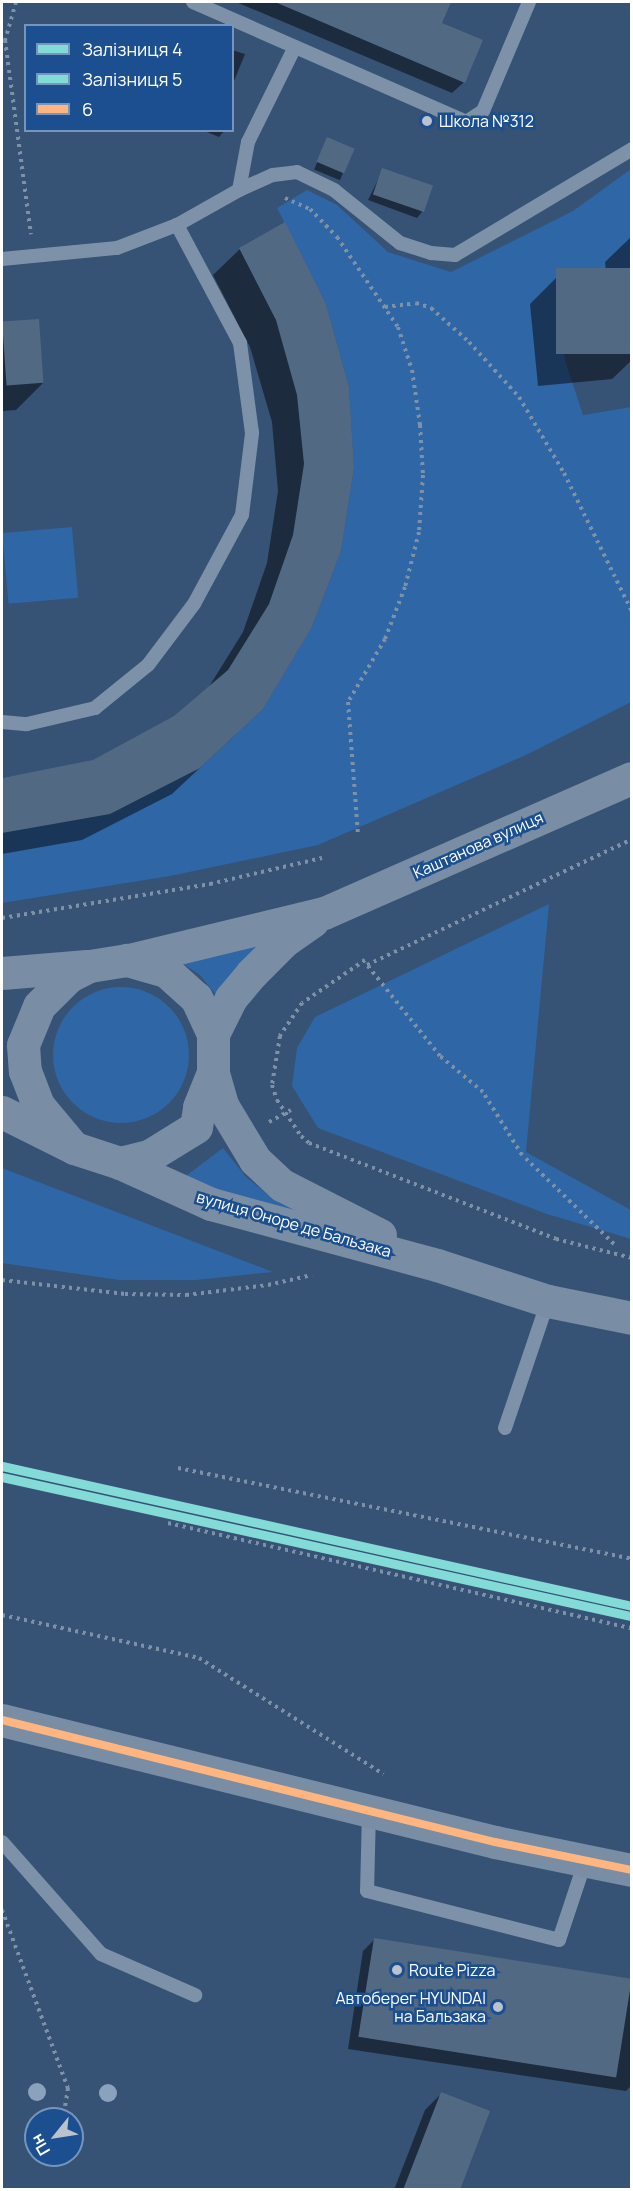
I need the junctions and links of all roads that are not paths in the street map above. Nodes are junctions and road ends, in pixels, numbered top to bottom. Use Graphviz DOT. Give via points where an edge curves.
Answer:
graph roads {
  1 [pos="193,2"];
  2 [pos="529,2"];
  3 [pos="296,47"];
  4 [pos="632,149"];
  5 [pos="239,190"];
  6 [pos="177,225"];
  7 [pos="2,259"];
  8 [pos="2,723"];
  9 [pos="632,777"];
  10 [pos="324,913"];
  11 [pos="127,960"];
  12 [pos="89,966"];
  13 [pos="2,973"];
  14 [pos="213,1035"];
  15 [pos="213,1073"];
  16 [pos="2,1112"];
  17 [pos="74,1148"];
  18 [pos="120,1163"];
  19 [pos="437,1265"];
  20 [pos="548,1301"];
  21 [pos="632,1318"];
  22 [pos="505,1428"];
  23 [pos="2,1720"];
  24 [pos="369,1811"];
  25 [pos="2,1842"];
  26 [pos="585,1862"];
  27 [pos="632,1870"];
  28 [pos="195,1995"];
  1 -- 3 [label="lane"];
  2 -- 3 [label="lane" via="483,111 466,122"];
  3 -- 5 [label="lane" via="248,142"];
  4 -- 5 [label="lane" via="455,255 431,253 400,243 334,190 297,172 273,175"];
  5 -- 6 [label="lane"];
  6 -- 7 [label="lane" via="117,248"];
  6 -- 8 [label="lane" via="240,343 252,433 242,515 194,604 148,665 95,708 27,724"];
  9 -- 10 [label="street, Каштанова вулиця"];
  10 -- 11 [label="street, Каштанова вулиця"];
  10 -- 14 [label="street, Каштанова вулиця" via="284,942 251,974 231,998"];
  11 -- 12 [label="street"];
  11 -- 14 [label="street" via="166,971 182,983 202,1006"];
  12 -- 13 [label="street"];
  12 -- 17 [label="street" via="69,976 39,1006 23,1045 25,1071 38,1105"];
  14 -- 15 [label="street"];
  15 -- 18 [label="street" via="195,1127 149,1156"];
  15 -- 19 [label="street, вулиця Оноре де Бальзака" via="222,1105 242,1141 282,1185"];
  16 -- 17 [label="street"];
  17 -- 18 [label="street"];
  18 -- 19 [label="street, вулиця Оноре де Бальзака" via="211,1204"];
  19 -- 20 [label="street, вулиця Оноре де Бальзака"];
  20 -- 21 [label="street, вулиця Оноре де Бальзака"];
  20 -- 22 [label="lane"];
  23 -- 24 [label="street"];
  24 -- 26 [label="street"];
  24 -- 26 [label="lane" via="366,1891 559,1940"];
  25 -- 28 [label="lane" via="101,1954"];
  26 -- 27 [label="street"];
}
